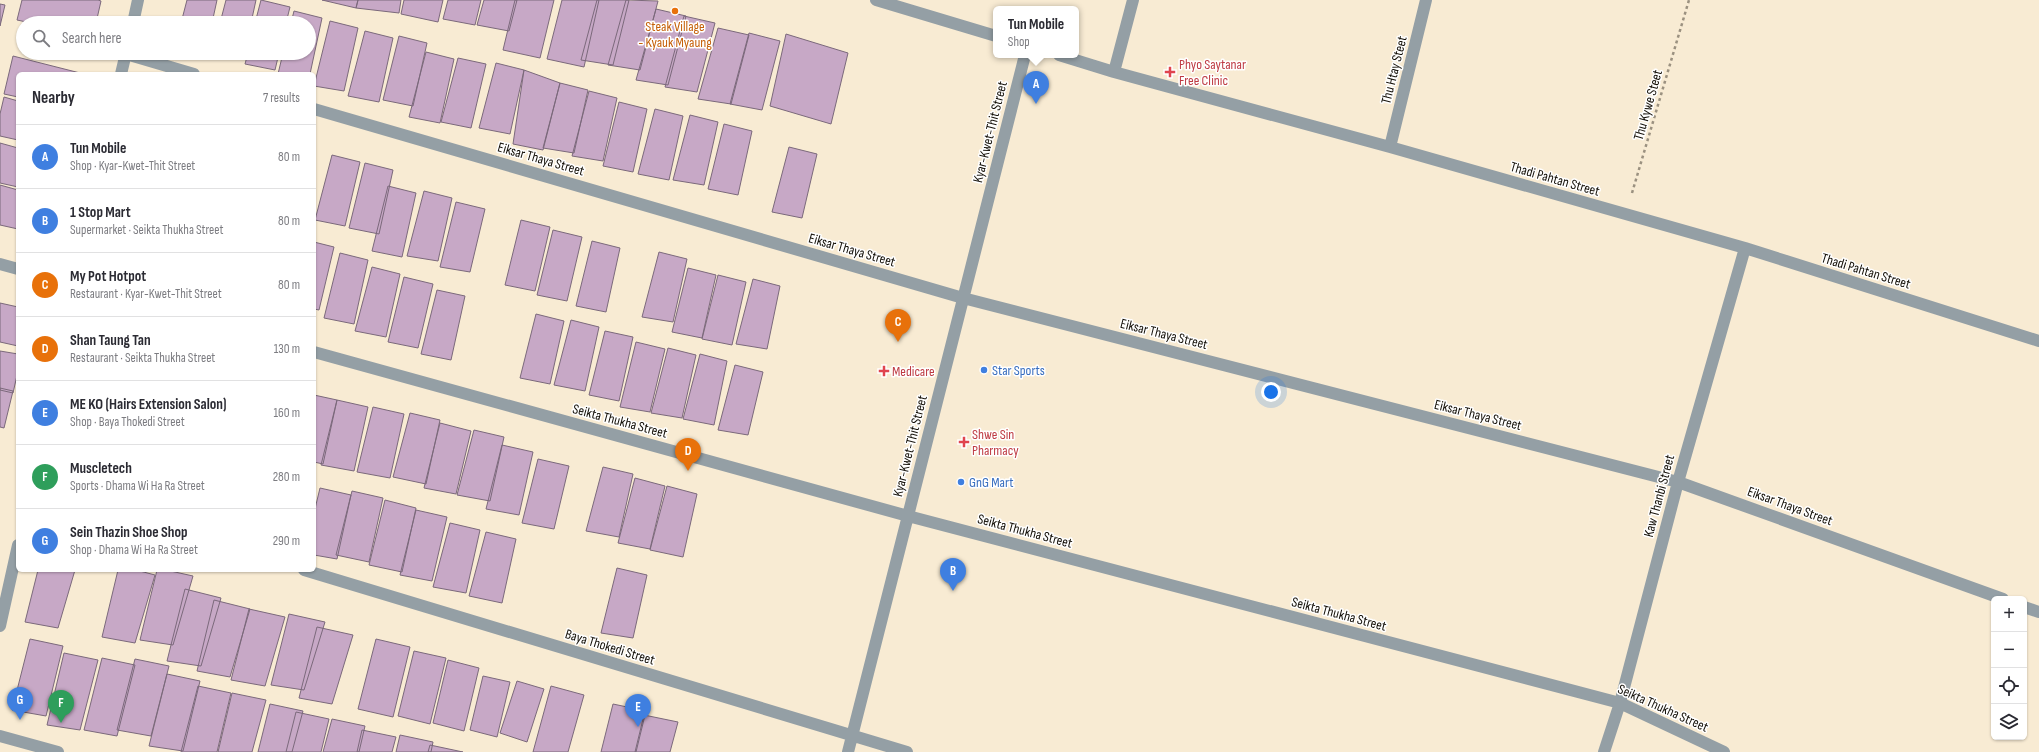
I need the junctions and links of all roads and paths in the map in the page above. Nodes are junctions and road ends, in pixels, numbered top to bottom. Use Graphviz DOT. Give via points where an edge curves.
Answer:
graph roads {
  1 [pos="138,0"];
  2 [pos="876,0"];
  3 [pos="1133,0"];
  4 [pos="1426,0"];
  5 [pos="1689,0"];
  6 [pos="135,16"];
  7 [pos="993,35"];
  8 [pos="1024,58"];
  9 [pos="1070,58"];
  10 [pos="124,60"];
  11 [pos="149,60"];
  12 [pos="121,72"];
  13 [pos="188,72"];
  14 [pos="1114,72"];
  15 [pos="316,110"];
  16 [pos="1390,147"];
  17 [pos="1626,215"];
  18 [pos="1745,248"];
  19 [pos="0,264"];
  20 [pos="16,268"];
  21 [pos="963,298"];
  22 [pos="2039,341"];
  23 [pos="316,353"];
  24 [pos="1678,482"];
  25 [pos="908,516"];
  26 [pos="16,554"];
  27 [pos="311,572"];
  28 [pos="1995,596"];
  29 [pos="2027,607"];
  30 [pos="2039,612"];
  31 [pos="0,626"];
  32 [pos="1620,703"];
  33 [pos="0,736"];
  34 [pos="852,737"];
  35 [pos="58,752"];
  36 [pos="848,752"];
  37 [pos="907,752"];
  38 [pos="1604,752"];
  39 [pos="1724,752"];
  1 -- 6 [label="street"];
  2 -- 7 [label="street"];
  3 -- 14 [label="street"];
  4 -- 16 [label="street, Thu Htay Steet"];
  5 -- 17 [label="path, Thu Kywe Steet"];
  8 -- 21 [label="street, Kyar-Kwet-Thit Street"];
  9 -- 14 [label="street, Thadi Pahtan Street"];
  10 -- 12 [label="street"];
  11 -- 13 [label="street"];
  14 -- 16 [label="street, Thadi Pahtan Street"];
  15 -- 21 [label="street, Eiksar Thaya Street"];
  16 -- 17 [label="street, Thadi Pahtan Street"];
  17 -- 18 [label="street, Thadi Pahtan Street"];
  18 -- 22 [label="street, Thadi Pahtan Street"];
  18 -- 24 [label="street, Kaw Thanbi Street"];
  19 -- 20 [label="street"];
  21 -- 24 [label="street, Eiksar Thaya Street"];
  21 -- 25 [label="street, Kyar-Kwet-Thit Street"];
  23 -- 25 [label="street, Seikta Thukha Street"];
  24 -- 28 [label="street, Eiksar Thaya Street"];
  24 -- 32 [label="street, Kaw Thanbi Street"];
  25 -- 32 [label="street, Seikta Thukha Street"];
  25 -- 34 [label="street, Kyar-Kwet-Thit Street"];
  26 -- 31 [label="street"];
  27 -- 34 [label="street, Baya Thokedi Street"];
  29 -- 30 [label="street"];
  32 -- 38 [label="street, Kaw Thanbi Street"];
  32 -- 39 [label="street, Seikta Thukha Street"];
  33 -- 35 [label="street"];
  34 -- 36 [label="street, Kyar-Kwet-Thit Street"];
  34 -- 37 [label="street, Baya Thokedi Street"];
}
